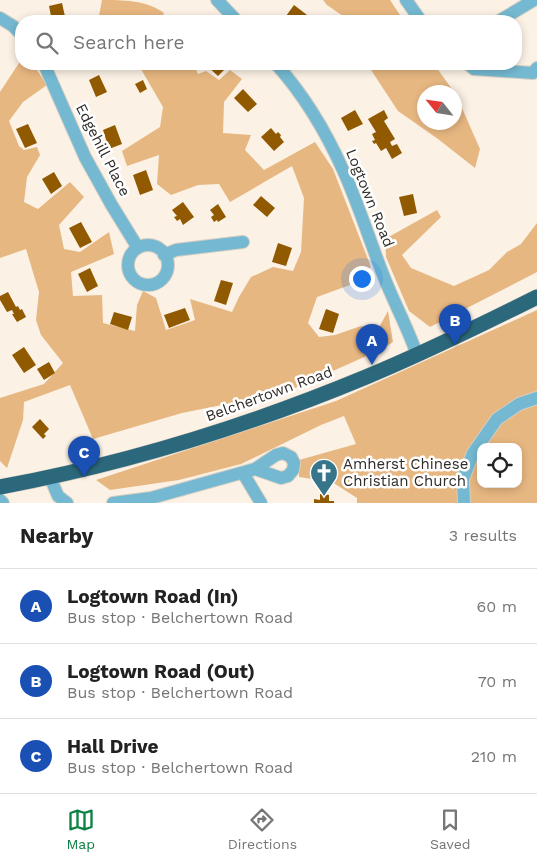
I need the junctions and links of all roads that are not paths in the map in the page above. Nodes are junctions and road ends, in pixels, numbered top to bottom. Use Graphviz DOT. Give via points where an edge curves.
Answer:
graph roads {
  1 [pos="217,0"];
  2 [pos="406,0"];
  3 [pos="534,0"];
  4 [pos="231,15"];
  5 [pos="417,15"];
  6 [pos="510,15"];
  7 [pos="0,18"];
  8 [pos="15,28"];
  9 [pos="537,68"];
  10 [pos="47,70"];
  11 [pos="281,70"];
  12 [pos="488,70"];
  13 [pos="243,242"];
  14 [pos="138,248"];
  15 [pos="164,255"];
  16 [pos="537,296"];
  17 [pos="417,354"];
  18 [pos="537,398"];
  19 [pos="50,477"];
  20 [pos="0,487"];
  21 [pos="0,500"];
  22 [pos="4,503"];
  23 [pos="67,503"];
  24 [pos="113,503"];
  25 [pos="261,503"];
  26 [pos="464,503"];
  1 -- 4 [label="street"];
  2 -- 5 [label="street"];
  3 -- 6 [label="street"];
  7 -- 8 [label="street"];
  9 -- 12 [label="street" via="532,73"];
  10 -- 14 [label="street, Edgehill Place" via="85,157"];
  11 -- 17 [label="street, Logtown Road" via="302,96 342,168"];
  13 -- 15 [label="street" via="176,250"];
  14 -- 15 [label="street" via="154,246"];
  14 -- 15 [label="street" via="130,256 128,267 132,277 141,283 155,283 164,276 167,266"];
  16 -- 17 [label="highway, Belchertown Road"];
  17 -- 19 [label="highway, Belchertown Road" via="340,388 207,435"];
  18 -- 26 [label="street" via="519,404 497,419 473,453 463,479"];
  19 -- 20 [label="highway, Belchertown Road"];
  19 -- 23 [label="street" via="58,496"];
  21 -- 22 [label="street"];
  24 -- 25 [label="street" via="151,498 249,471"];
}
